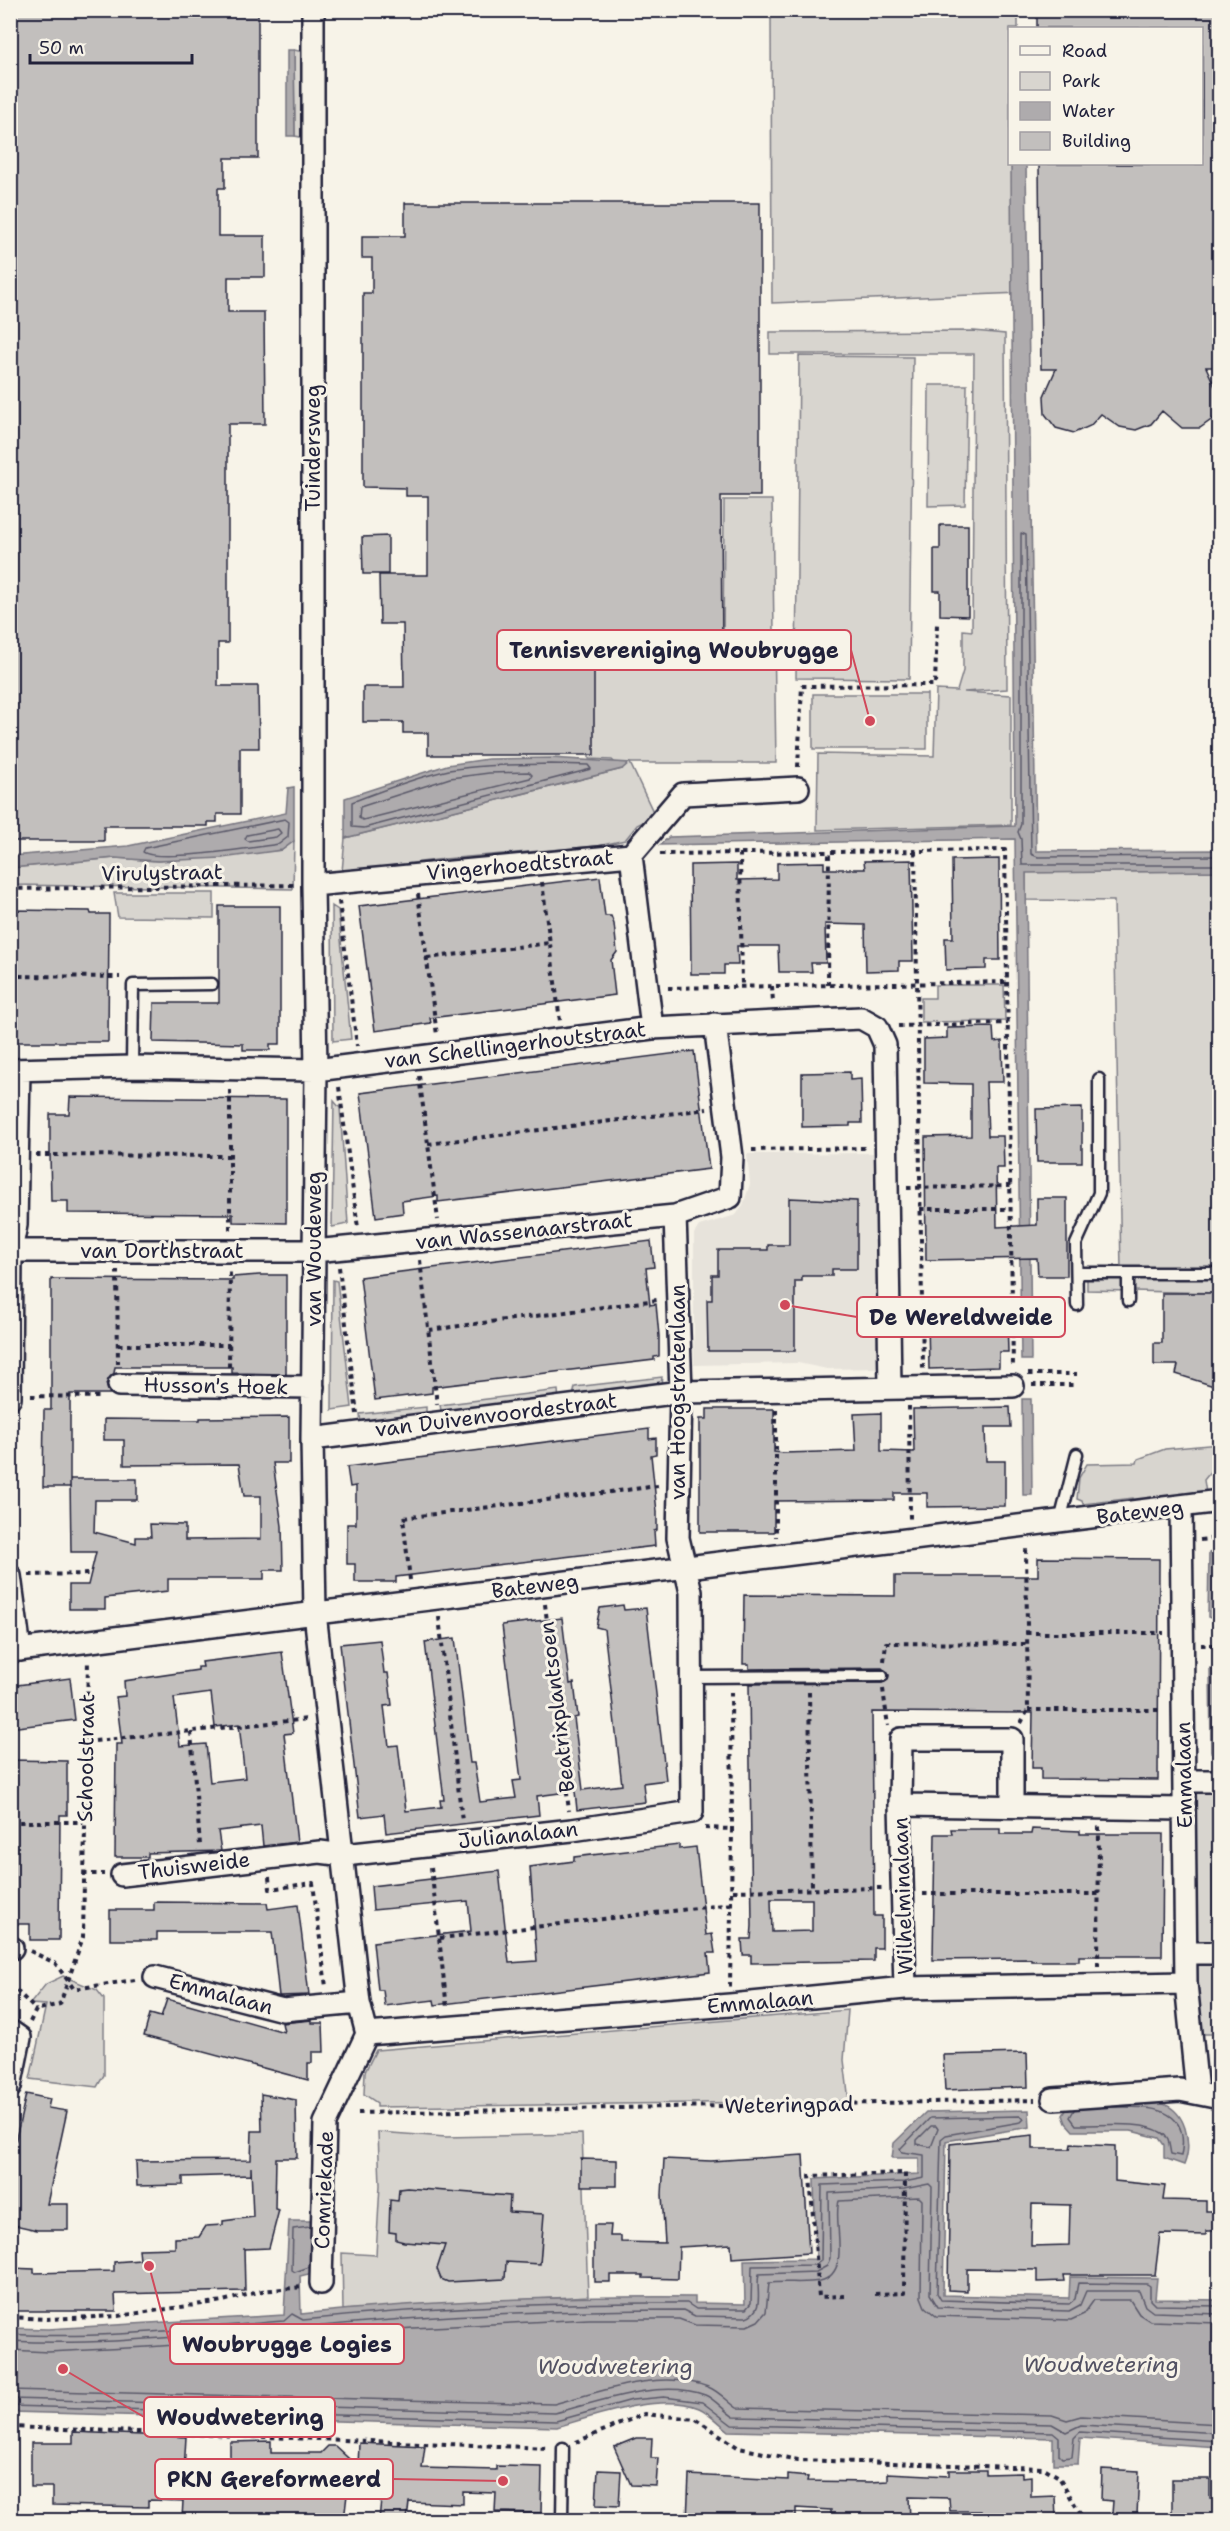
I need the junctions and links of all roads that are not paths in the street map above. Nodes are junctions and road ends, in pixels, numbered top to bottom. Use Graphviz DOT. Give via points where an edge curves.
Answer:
graph roads {
  1 [pos="313,10"];
  2 [pos="798,788"];
  3 [pos="631,855"];
  4 [pos="313,885"];
  5 [pos="212,984"];
  6 [pos="715,1024"];
  7 [pos="652,1028"];
  8 [pos="132,1068"];
  9 [pos="15,1070"];
  10 [pos="316,1070"];
  11 [pos="1099,1079"];
  12 [pos="675,1216"];
  13 [pos="11,1251"];
  14 [pos="314,1251"];
  15 [pos="1077,1273"];
  16 [pos="1128,1273"];
  17 [pos="1220,1273"];
  18 [pos="1128,1301"];
  19 [pos="1077,1305"];
  20 [pos="1013,1378"];
  21 [pos="118,1385"];
  22 [pos="313,1387"];
  23 [pos="907,1388"];
  24 [pos="681,1392"];
  25 [pos="11,1397"];
  26 [pos="312,1439"];
  27 [pos="1077,1454"];
  28 [pos="1220,1501"];
  29 [pos="1181,1507"];
  30 [pos="1060,1522"];
  31 [pos="686,1567"];
  32 [pos="11,1577"];
  33 [pos="315,1613"];
  34 [pos="15,1650"];
  35 [pos="882,1676"];
  36 [pos="691,1677"];
  37 [pos="1184,1781"];
  38 [pos="1220,1781"];
  39 [pos="900,1805"];
  40 [pos="1012,1805"];
  41 [pos="1184,1809"];
  42 [pos="344,1855"];
  43 [pos="122,1875"];
  44 [pos="1186,1953"];
  45 [pos="1220,1953"];
  46 [pos="155,1977"];
  47 [pos="1186,1983"];
  48 [pos="905,1988"];
  49 [pos="359,2003"];
  50 [pos="367,2034"];
  51 [pos="15,2035"];
  52 [pos="10,2087"];
  53 [pos="1197,2092"];
  54 [pos="1220,2098"];
  55 [pos="1053,2099"];
  56 [pos="312,2285"];
  57 [pos="564,2448"];
  58 [pos="562,2520"];
  1 -- 4 [label="street, Tuindersweg"];
  2 -- 3 [label="street, Vingerhoedtstraat" via="683,794"];
  3 -- 4 [label="street, Vingerhoedtstraat"];
  3 -- 7 [label="street"];
  4 -- 10 [label="street, van Woudeweg"];
  5 -- 8 [label="lane" via="133,985"];
  6 -- 7 [label="street, van Schellingerhoutstraat"];
  6 -- 12 [label="street, van Wassenaarstraat" via="732,1157 730,1197"];
  6 -- 23 [label="street, van Schellingerhoutstraat" via="861,1018 877,1027 885,1045 887,1188"];
  7 -- 10 [label="street, van Schellingerhoutstraat"];
  8 -- 9 [label="street, van Schellingerhoutstraat"];
  8 -- 10 [label="street, van Schellingerhoutstraat"];
  9 -- 13 [label="street" via="18,1155 16,1225"];
  10 -- 14 [label="street, van Woudeweg"];
  11 -- 15 [label="lane" via="1099,1193 1076,1244"];
  12 -- 14 [label="street, van Wassenaarstraat"];
  12 -- 24 [label="street, van Hoogstratenlaan"];
  13 -- 14 [label="street, van Dorthstraat"];
  13 -- 25 [label="street"];
  14 -- 22 [label="street, van Woudeweg"];
  15 -- 16 [label="lane"];
  15 -- 19 [label="lane"];
  16 -- 17 [label="lane"];
  16 -- 18 [label="lane"];
  20 -- 23 [label="street, van Duivenvoordestraat"];
  21 -- 22 [label="street, Husson's Hoek"];
  22 -- 26 [label="street, van Woudeweg"];
  23 -- 24 [label="street, van Duivenvoordestraat"];
  24 -- 26 [label="street, van Duivenvoordestraat"];
  24 -- 31 [label="street, van Hoogstratenlaan" via="678,1538"];
  26 -- 33 [label="street, van Woudeweg"];
  27 -- 30 [label="lane, Bateweg"];
  28 -- 29 [label="street, Bateweg"];
  29 -- 30 [label="street, Bateweg"];
  29 -- 37 [label="street, Emmalaan"];
  30 -- 31 [label="street, Bateweg"];
  31 -- 33 [label="street, Bateweg"];
  31 -- 36 [label="street" via="691,1592"];
  32 -- 34 [label="street"];
  33 -- 34 [label="street, Bateweg"];
  33 -- 42 [label="street"];
  35 -- 36 [label="lane"];
  36 -- 42 [label="street, Julianalaan" via="692,1812 572,1830"];
  37 -- 38 [label="street"];
  37 -- 41 [label="street, Emmalaan"];
  39 -- 40 [label="street, Wilhelminalaan"];
  39 -- 40 [label="street, Wilhelminalaan" via="901,1739 1012,1739"];
  39 -- 48 [label="street, Wilhelminalaan"];
  40 -- 41 [label="street, Wilhelminalaan"];
  41 -- 44 [label="street, Emmalaan"];
  42 -- 43 [label="street, Thuisweide" via="320,1852"];
  42 -- 49 [label="street"];
  44 -- 45 [label="street"];
  44 -- 47 [label="street, Emmalaan"];
  46 -- 49 [label="street, Emmalaan" via="283,2010"];
  47 -- 48 [label="street, Emmalaan"];
  47 -- 53 [label="street, Emmalaan"];
  48 -- 50 [label="street, Emmalaan"];
  49 -- 50 [label="street"];
  50 -- 56 [label="street, Comriekade" via="325,2123"];
  51 -- 52 [label="street"];
  53 -- 54 [label="street"];
  53 -- 55 [label="street"];
  57 -- 58 [label="lane"];
}
